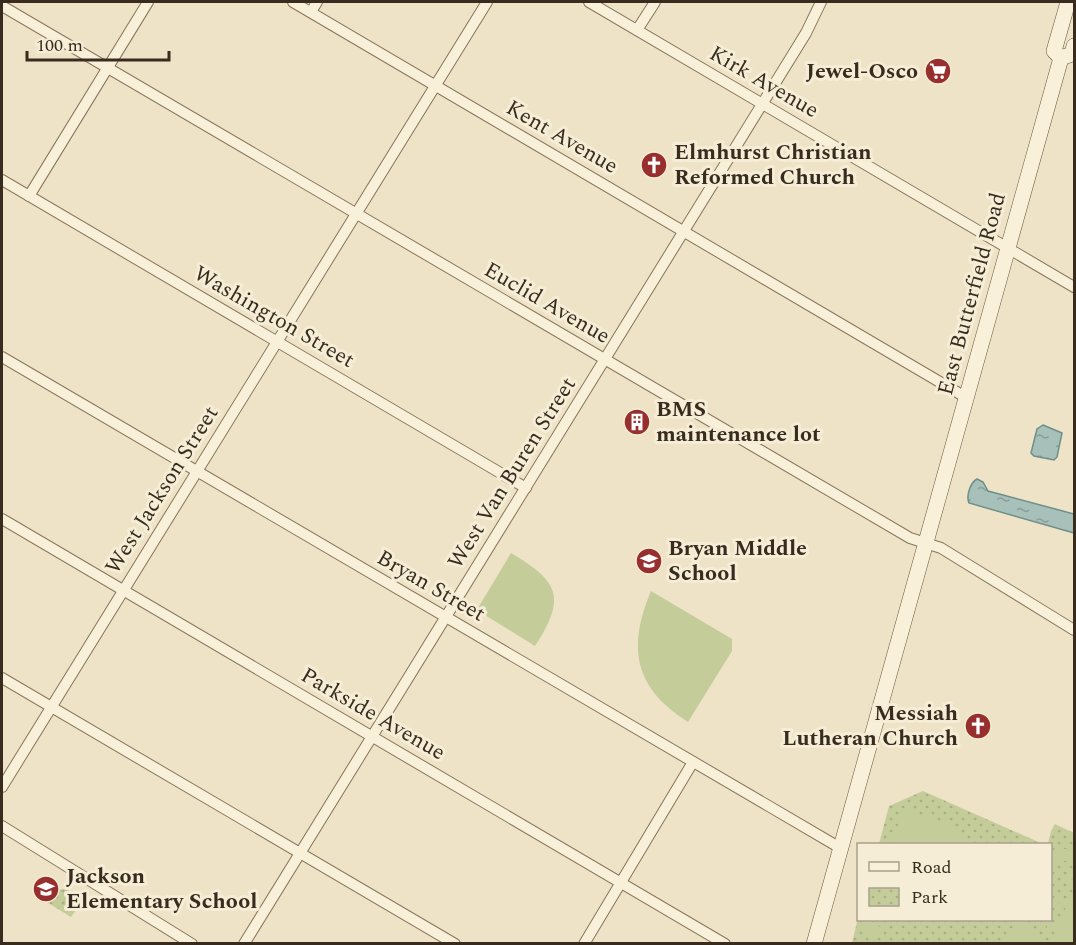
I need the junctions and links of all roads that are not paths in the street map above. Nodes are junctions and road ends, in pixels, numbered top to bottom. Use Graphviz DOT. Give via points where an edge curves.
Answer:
graph roads {
  1 [pos="148,2"];
  2 [pos="293,2"];
  3 [pos="317,2"];
  4 [pos="487,2"];
  5 [pos="589,2"];
  6 [pos="655,2"];
  7 [pos="821,2"];
  8 [pos="1068,2"];
  9 [pos="2,6"];
  10 [pos="311,12"];
  11 [pos="637,30"];
  12 [pos="1074,46"];
  13 [pos="1061,58"];
  14 [pos="107,68"];
  15 [pos="435,85"];
  16 [pos="762,103"];
  17 [pos="2,180"];
  18 [pos="29,196"];
  19 [pos="355,214"];
  20 [pos="683,231"];
  21 [pos="1009,248"];
  22 [pos="1074,287"];
  23 [pos="277,341"];
  24 [pos="2,357"];
  25 [pos="604,359"];
  26 [pos="967,398"];
  27 [pos="197,471"];
  28 [pos="526,488"];
  29 [pos="2,519"];
  30 [pos="925,542"];
  31 [pos="123,590"];
  32 [pos="446,617"];
  33 [pos="1074,630"];
  34 [pos="2,678"];
  35 [pos="51,707"];
  36 [pos="372,736"];
  37 [pos="693,762"];
  38 [pos="2,787"];
  39 [pos="2,826"];
  40 [pos="842,849"];
  41 [pos="300,853"];
  42 [pos="622,882"];
  43 [pos="192,944"];
  44 [pos="244,944"];
  45 [pos="455,944"];
  46 [pos="584,944"];
  47 [pos="725,944"];
  48 [pos="814,944"];
  1 -- 14 [label="street"];
  2 -- 10 [label="street, Kent Avenue"];
  3 -- 10 [label="street"];
  4 -- 15 [label="street, West Jackson Street"];
  5 -- 11 [label="street, Kirk Avenue"];
  6 -- 11 [label="street"];
  7 -- 16 [label="street, West Van Buren Street"];
  8 -- 13 [label="main road, East Butterfield Road" via="1054,51"];
  9 -- 14 [label="street, Euclid Avenue"];
  10 -- 15 [label="street, Kent Avenue"];
  11 -- 16 [label="street, Kirk Avenue"];
  12 -- 13 [label="main road" via="1072,54"];
  13 -- 21 [label="main road, East Butterfield Road"];
  14 -- 18 [label="street"];
  14 -- 19 [label="street, Euclid Avenue"];
  15 -- 19 [label="street, West Jackson Street"];
  15 -- 20 [label="street, Kent Avenue"];
  16 -- 20 [label="street, West Van Buren Street"];
  16 -- 21 [label="street, Kirk Avenue"];
  17 -- 18 [label="street, Washington Street"];
  18 -- 23 [label="street, Washington Street"];
  19 -- 23 [label="street, West Jackson Street"];
  19 -- 25 [label="street, Euclid Avenue"];
  20 -- 25 [label="street, West Van Buren Street"];
  20 -- 26 [label="street, Kent Avenue"];
  21 -- 22 [label="street, Kirk Avenue"];
  21 -- 26 [label="main road, East Butterfield Road"];
  23 -- 27 [label="street, West Jackson Street"];
  23 -- 28 [label="street, Washington Street"];
  24 -- 27 [label="street, Bryan Street"];
  25 -- 28 [label="street, West Van Buren Street"];
  25 -- 30 [label="street, Euclid Avenue" via="910,538"];
  26 -- 30 [label="main road, East Butterfield Road"];
  27 -- 31 [label="street, West Jackson Street"];
  27 -- 32 [label="street, Bryan Street"];
  28 -- 32 [label="street, West Van Buren Street"];
  29 -- 31 [label="street, Parkside Avenue"];
  30 -- 33 [label="street, Euclid Avenue"];
  30 -- 40 [label="main road, East Butterfield Road"];
  31 -- 35 [label="street, West Jackson Street"];
  31 -- 36 [label="street, Parkside Avenue"];
  32 -- 36 [label="street, West Van Buren Street"];
  32 -- 37 [label="street, Bryan Street"];
  34 -- 35 [label="street"];
  35 -- 38 [label="street, West Jackson Street"];
  35 -- 41 [label="street"];
  36 -- 41 [label="street, West Van Buren Street"];
  36 -- 42 [label="street, Parkside Avenue"];
  37 -- 40 [label="street, Bryan Street"];
  37 -- 42 [label="street"];
  39 -- 43 [label="street"];
  40 -- 48 [label="main road, East Butterfield Road"];
  41 -- 44 [label="street, West Van Buren Street"];
  41 -- 45 [label="street"];
  42 -- 46 [label="street"];
  42 -- 47 [label="street, Parkside Avenue"];
}
